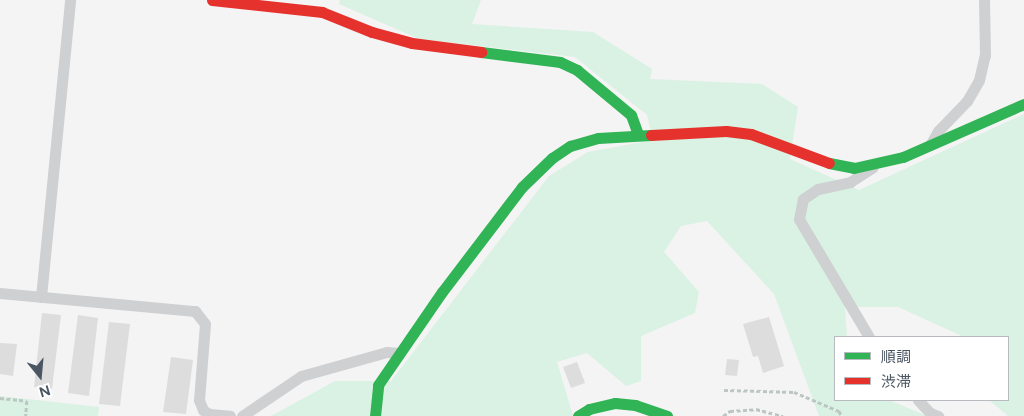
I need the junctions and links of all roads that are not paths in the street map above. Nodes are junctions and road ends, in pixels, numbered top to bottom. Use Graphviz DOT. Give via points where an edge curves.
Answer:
graph roads {
  1 [pos="70,0"];
  2 [pos="212,0"];
  3 [pos="984,0"];
  4 [pos="1024,104"];
  5 [pos="638,134"];
  6 [pos="929,146"];
  7 [pos="876,164"];
  8 [pos="0,293"];
  9 [pos="41,297"];
  10 [pos="868,336"];
  11 [pos="399,353"];
  12 [pos="919,401"];
  13 [pos="230,416"];
  14 [pos="242,416"];
  15 [pos="375,416"];
  16 [pos="578,416"];
  17 [pos="667,416"];
  18 [pos="938,416"];
  1 -- 9 [label="street"];
  2 -- 5 [label="street" via="322,12 372,32 412,43 560,62 577,70 631,115"];
  3 -- 6 [label="street" via="985,55 979,80 967,101 938,131"];
  4 -- 6 [label="street"];
  5 -- 7 [label="street" via="726,131 751,134 826,163 854,168"];
  5 -- 11 [label="street" via="598,138 570,146 552,158 522,187"];
  6 -- 7 [label="street"];
  7 -- 10 [label="street" via="850,182 818,189 803,200 799,219"];
  8 -- 9 [label="street"];
  9 -- 13 [label="street" via="195,312 205,324 199,400 203,410 209,414"];
  11 -- 14 [label="street" via="387,352 301,376"];
  11 -- 15 [label="street" via="378,385"];
  12 -- 18 [label="street" via="930,413"];
  16 -- 17 [label="street" via="589,409 616,403 635,405"];
}
